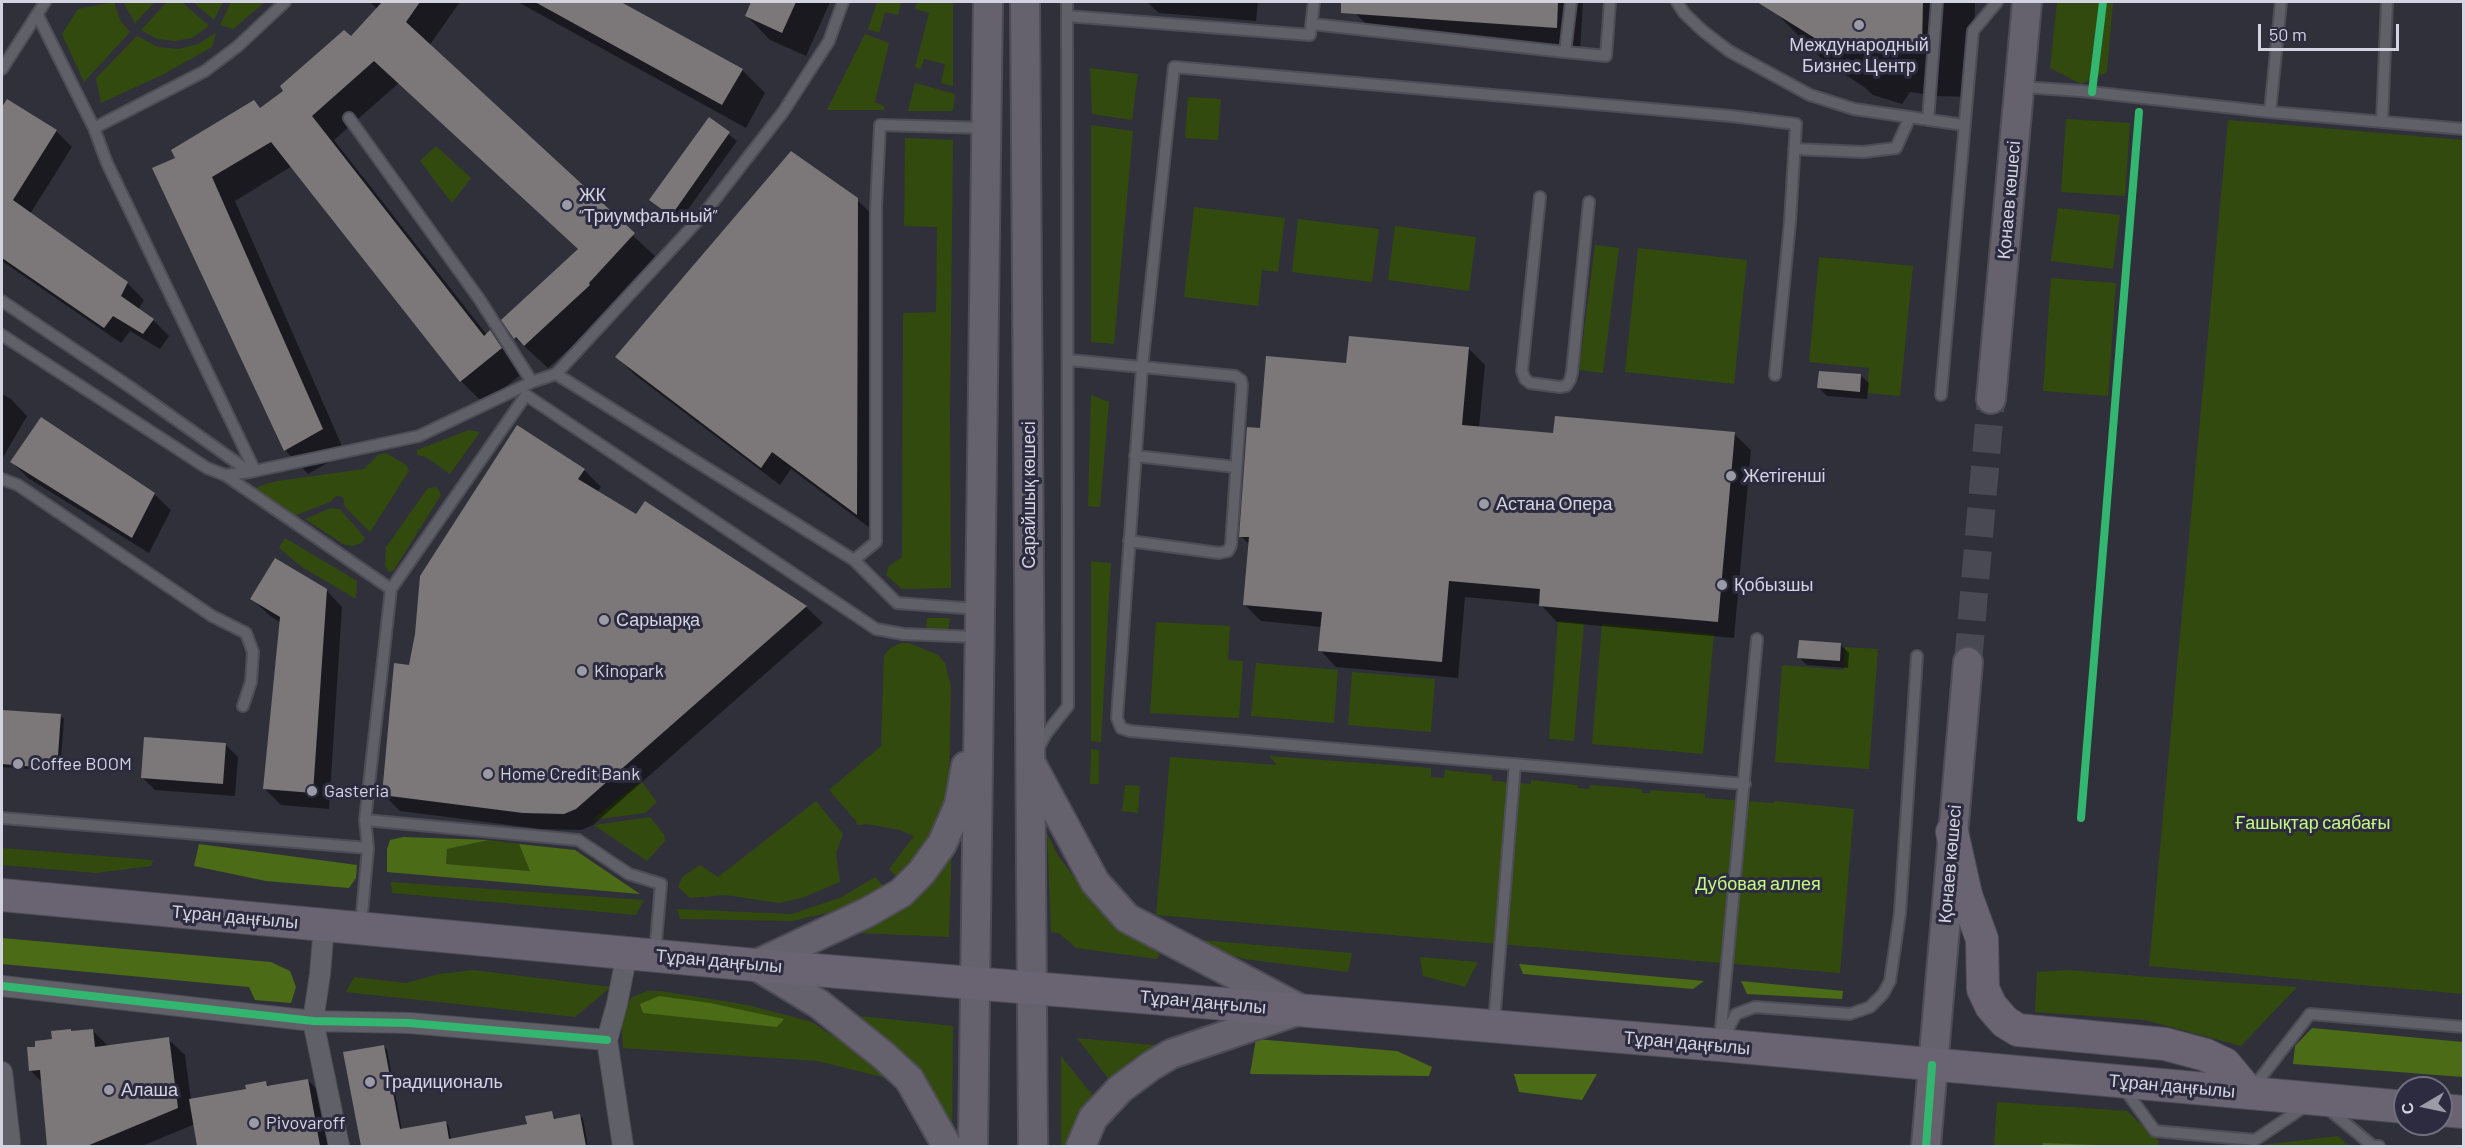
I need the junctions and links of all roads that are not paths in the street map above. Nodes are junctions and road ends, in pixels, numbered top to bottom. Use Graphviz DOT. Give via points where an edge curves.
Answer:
graph roads {
  1 [pos="45,2"];
  2 [pos="285,2"];
  3 [pos="843,2"];
  4 [pos="988,2"];
  5 [pos="1025,2"];
  6 [pos="1067,2"];
  7 [pos="1314,2"];
  8 [pos="1571,2"];
  9 [pos="1610,2"];
  10 [pos="1677,2"];
  11 [pos="1937,2"];
  12 [pos="1997,2"];
  13 [pos="2027,2"];
  14 [pos="2281,2"];
  15 [pos="2387,2"];
  16 [pos="37,14"];
  17 [pos="1067,16"];
  18 [pos="1312,24"];
  19 [pos="1565,52"];
  20 [pos="2,69"];
  21 [pos="2019,87"];
  22 [pos="2270,112"];
  23 [pos="1910,117"];
  24 [pos="349,118"];
  25 [pos="1928,120"];
  26 [pos="2382,122"];
  27 [pos="1964,125"];
  28 [pos="94,128"];
  29 [pos="987,128"];
  30 [pos="2463,129"];
  31 [pos="1794,149"];
  32 [pos="1540,197"];
  33 [pos="1589,202"];
  34 [pos="2,301"];
  35 [pos="2,335"];
  36 [pos="1069,360"];
  37 [pos="1142,368"];
  38 [pos="556,374"];
  39 [pos="1775,375"];
  40 [pos="532,382"];
  41 [pos="1941,395"];
  42 [pos="1991,399"];
  43 [pos="1135,456"];
  44 [pos="1236,467"];
  45 [pos="253,472"];
  46 [pos="225,474"];
  47 [pos="2,479"];
  48 [pos="1129,541"];
  49 [pos="854,560"];
  50 [pos="391,589"];
  51 [pos="981,623"];
  52 [pos="1757,639"];
  53 [pos="1917,657"];
  54 [pos="1968,662"];
  55 [pos="979,705"];
  56 [pos="243,706"];
  57 [pos="1031,764"];
  58 [pos="1515,764"];
  59 [pos="1745,784"];
  60 [pos="2,818"];
  61 [pos="366,820"];
  62 [pos="1953,832"];
  63 [pos="368,848"];
  64 [pos="2,895"];
  65 [pos="324,925"];
  66 [pos="361,928"];
  67 [pos="641,954"];
  68 [pos="755,965"];
  69 [pos="976,984"];
  70 [pos="2,986"];
  71 [pos="1033,988"];
  72 [pos="1302,1010"];
  73 [pos="313,1022"];
  74 [pos="1494,1026"];
  75 [pos="2463,1027"];
  76 [pos="607,1040"];
  77 [pos="1719,1045"];
  78 [pos="1932,1065"];
  79 [pos="2,1072"];
  80 [pos="2120,1082"];
  81 [pos="2249,1093"];
  82 [pos="2317,1099"];
  83 [pos="2393,1106"];
  84 [pos="8,1146"];
  85 [pos="339,1146"];
  86 [pos="623,1146"];
  87 [pos="947,1146"];
  88 [pos="973,1146"];
  89 [pos="1033,1146"];
  90 [pos="1081,1146"];
  91 [pos="1926,1146"];
  92 [pos="2379,1146"];
  1 -- 16 [label="lane"];
  2 -- 28 [label="lane" via="205,71"];
  3 -- 38 [label="lane" via="829,41 783,112 703,215"];
  4 -- 29 [label="main road"];
  5 -- 57 [label="main road, Сарайшық көшесі"];
  6 -- 17 [label="lane"];
  7 -- 18 [label="lane"];
  8 -- 19 [label="lane"];
  9 -- 19 [label="lane" via="1606,56"];
  10 -- 23 [label="lane" via="1703,32 1767,73 1830,102"];
  11 -- 25 [label="lane"];
  12 -- 27 [label="lane" via="1973,31"];
  13 -- 21 [label="main road, Қонаев көшесі"];
  14 -- 22 [label="lane"];
  15 -- 26 [label="lane"];
  16 -- 20 [label="lane"];
  16 -- 28 [label="lane"];
  17 -- 18 [label="lane" via="1310,35"];
  17 -- 36 [label="lane"];
  18 -- 19 [label="lane"];
  21 -- 22 [label="lane"];
  21 -- 42 [label="main road, Қонаев көшесі"];
  22 -- 26 [label="lane"];
  23 -- 25 [label="lane"];
  23 -- 31 [label="lane" via="1896,148 1863,152"];
  24 -- 40 [label="lane" via="480,300"];
  25 -- 27 [label="lane"];
  26 -- 30 [label="lane"];
  27 -- 41 [label="lane"];
  28 -- 45 [label="lane"];
  29 -- 49 [label="lane" via="880,125 876,208 876,542"];
  29 -- 51 [label="main road"];
  31 -- 37 [label="lane" via="1796,124 1785,122 1174,68"];
  31 -- 39 [label="lane"];
  32 -- 33 [label="lane" via="1522,371 1530,383 1560,387 1566,386 1572,372"];
  34 -- 45 [label="lane"];
  35 -- 46 [label="lane" via="207,468"];
  36 -- 37 [label="lane"];
  36 -- 57 [label="lane" via="1068,706 1046,734"];
  37 -- 43 [label="lane"];
  37 -- 44 [label="lane" via="1235,376 1241,380"];
  38 -- 40 [label="lane"];
  38 -- 49 [label="lane"];
  40 -- 45 [label="lane" via="419,436"];
  43 -- 44 [label="lane"];
  43 -- 48 [label="lane"];
  44 -- 48 [label="lane" via="1228,551"];
  45 -- 46 [label="lane"];
  46 -- 50 [label="lane"];
  47 -- 56 [label="lane" via="18,485 212,616 246,633 253,652 251,682"];
  48 -- 58 [label="lane" via="1117,718 1121,728"];
  49 -- 51 [label="lane" via="897,603"];
  50 -- 51 [label="lane" via="526,395 876,629 903,634"];
  50 -- 61 [label="lane"];
  51 -- 55 [label="main road"];
  52 -- 59 [label="lane"];
  53 -- 77 [label="lane" via="1900,913 1890,981 1869,1007 1850,1014 1755,1007 1736,1014"];
  54 -- 62 [label="main road, Қонаев көшесі"];
  55 -- 68 [label="main road" via="958,805 942,843 921,873 901,893 868,912"];
  55 -- 69 [label="main road"];
  57 -- 71 [label="main road, Сарайшық көшесі"];
  57 -- 72 [label="main road" via="1092,876 1127,918"];
  58 -- 59 [label="lane"];
  58 -- 74 [label="lane"];
  59 -- 77 [label="lane"];
  60 -- 63 [label="lane"];
  61 -- 63 [label="lane"];
  61 -- 67 [label="lane" via="578,840 628,874 661,884"];
  62 -- 78 [label="main road, Қонаев көшесі"];
  62 -- 81 [label="main road" via="1966,895 1982,939 1983,989 2005,1022 2018,1030 2165,1044 2206,1054 2225,1064"];
  63 -- 66 [label="lane"];
  64 -- 65 [label="main road, Тұран даңғылы"];
  65 -- 66 [label="main road, Тұран даңғылы"];
  65 -- 73 [label="street"];
  66 -- 67 [label="main road, Тұран даңғылы"];
  67 -- 68 [label="main road, Тұран даңғылы"];
  67 -- 76 [label="street" via="617,1004"];
  68 -- 69 [label="main road, Тұран даңғылы"];
  68 -- 87 [label="main road" via="819,1004 884,1055 909,1079"];
  69 -- 71 [label="main road, Тұран даңғылы"];
  69 -- 88 [label="main road"];
  70 -- 73 [label="street"];
  71 -- 72 [label="main road, Тұран даңғылы"];
  71 -- 89 [label="main road, Сарайшық көшесі"];
  72 -- 74 [label="main road, Тұран даңғылы"];
  72 -- 90 [label="main road" via="1171,1054 1151,1066 1120,1089 1093,1118"];
  73 -- 76 [label="street" via="409,1023"];
  73 -- 85 [label="street"];
  74 -- 77 [label="main road, Тұран даңғылы"];
  75 -- 81 [label="lane" via="2310,1014"];
  76 -- 86 [label="street"];
  77 -- 78 [label="main road, Тұран даңғылы"];
  78 -- 80 [label="main road, Тұран даңғылы"];
  78 -- 91 [label="main road, Қонаев көшесі"];
  79 -- 84 [label="street"];
  80 -- 81 [label="main road, Тұран даңғылы"];
  80 -- 82 [label="lane" via="2155,1131 2255,1140"];
  81 -- 82 [label="main road, Тұран даңғылы"];
  82 -- 83 [label="main road, Тұран даңғылы"];
  82 -- 92 [label="lane" via="2373,1146"];
}
